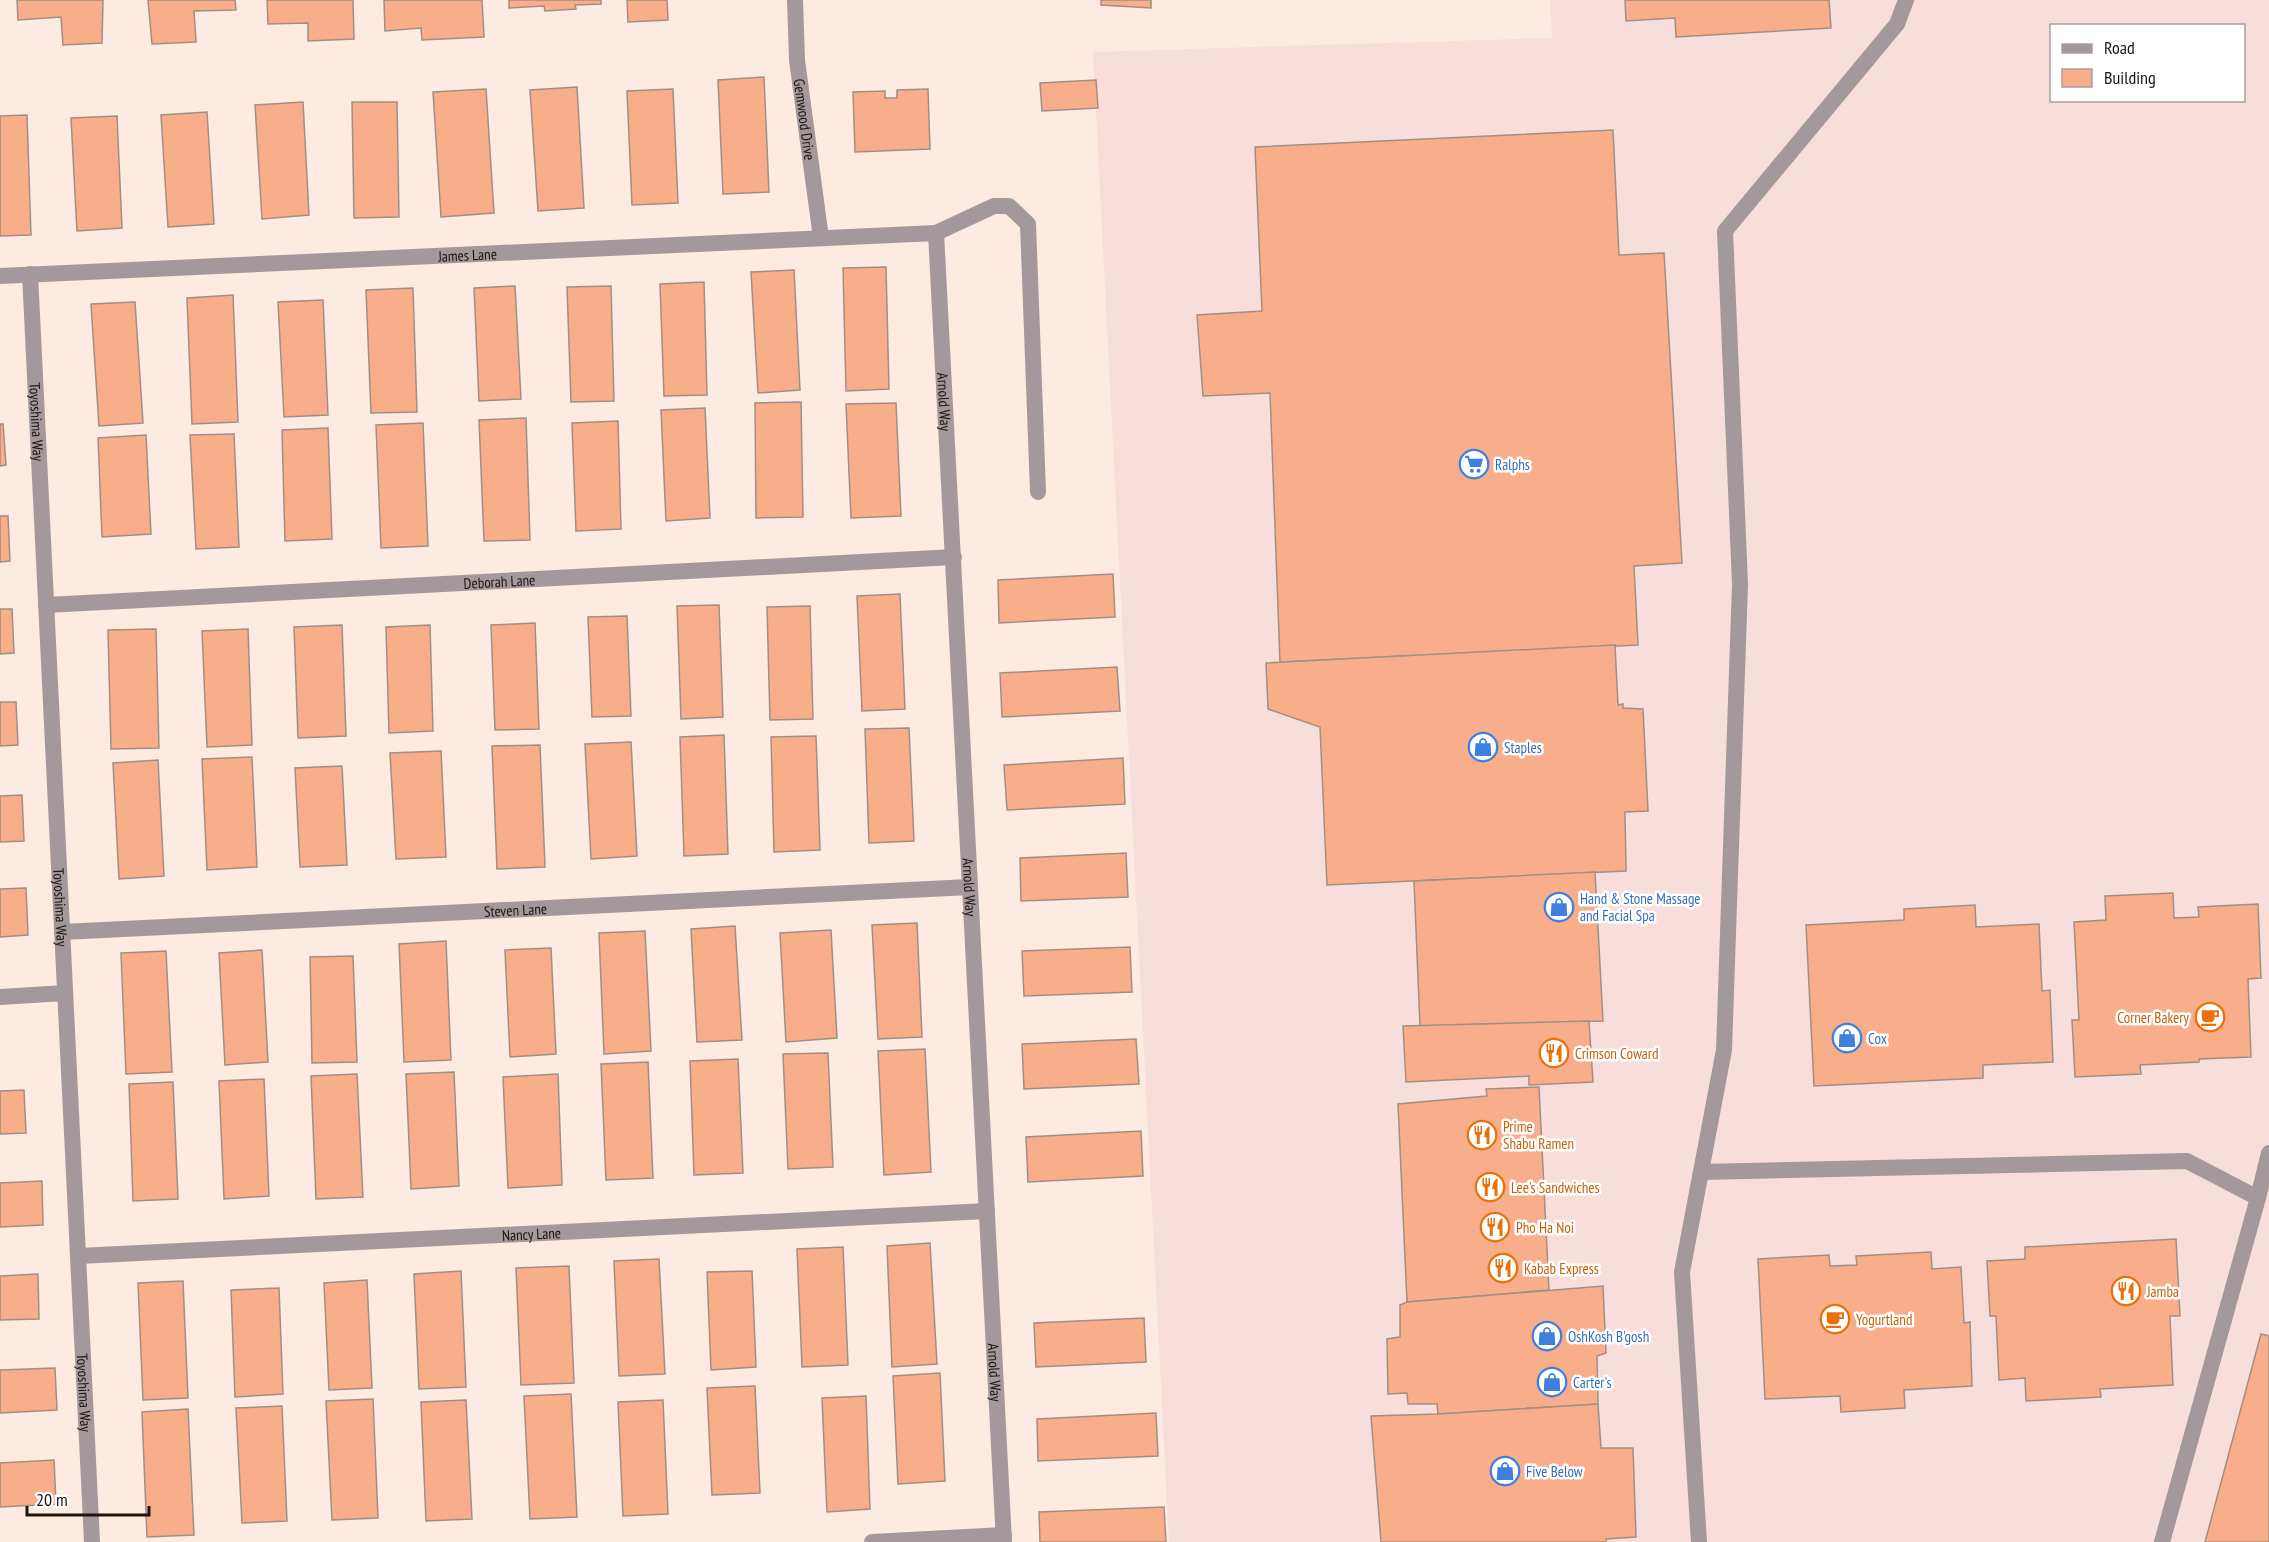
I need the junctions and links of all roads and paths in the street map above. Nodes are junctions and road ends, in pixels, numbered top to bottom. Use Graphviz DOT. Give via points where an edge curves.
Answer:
graph roads {
  1 [pos="795,0"];
  2 [pos="1906,0"];
  3 [pos="936,233"];
  4 [pos="821,238"];
  5 [pos="30,274"];
  6 [pos="0,276"];
  7 [pos="1038,492"];
  8 [pos="954,557"];
  9 [pos="46,605"];
  10 [pos="970,887"];
  11 [pos="62,932"];
  12 [pos="65,993"];
  13 [pos="0,997"];
  14 [pos="2269,1153"];
  15 [pos="1701,1172"];
  16 [pos="2258,1198"];
  17 [pos="987,1211"];
  18 [pos="78,1256"];
  19 [pos="1004,1538"];
  20 [pos="92,1542"];
  21 [pos="872,1542"];
  22 [pos="1698,1542"];
  23 [pos="2162,1542"];
  1 -- 4 [label="street, Gemwood Drive" via="797,60"];
  2 -- 15 [label="street" via="1897,24 1725,231 1740,584 1724,1050"];
  3 -- 4 [label="street, James Lane"];
  3 -- 7 [label="street" via="994,206 1009,206 1028,224"];
  3 -- 8 [label="street, Arnold Way"];
  4 -- 5 [label="street, James Lane"];
  5 -- 6 [label="street, James Lane"];
  5 -- 9 [label="street, Toyoshima Way"];
  8 -- 9 [label="street, Deborah Lane"];
  8 -- 10 [label="street, Arnold Way"];
  9 -- 11 [label="street, Toyoshima Way"];
  10 -- 11 [label="street, Steven Lane"];
  10 -- 17 [label="street, Arnold Way"];
  11 -- 12 [label="street, Toyoshima Way"];
  12 -- 13 [label="street"];
  12 -- 18 [label="street, Toyoshima Way"];
  14 -- 16 [label="street"];
  15 -- 16 [label="street" via="2187,1161"];
  15 -- 22 [label="street" via="1682,1272"];
  16 -- 23 [label="street"];
  17 -- 18 [label="street, Nancy Lane"];
  17 -- 19 [label="street, Arnold Way"];
  18 -- 20 [label="street, Toyoshima Way"];
  19 -- 21 [label="street"];
}
